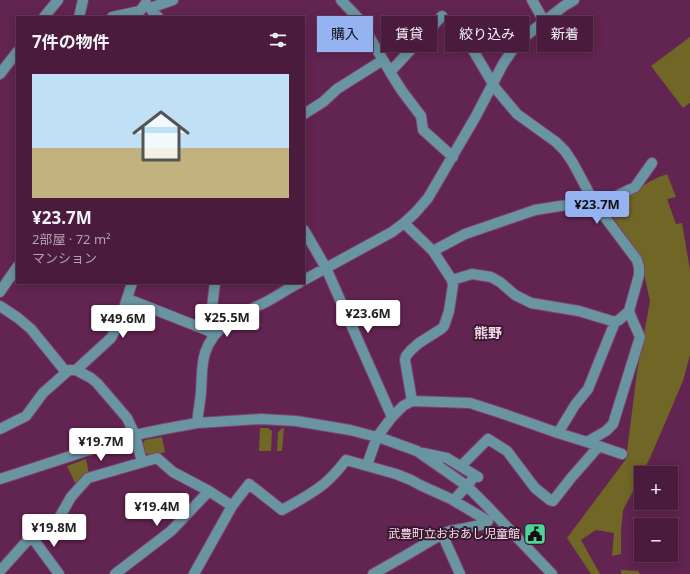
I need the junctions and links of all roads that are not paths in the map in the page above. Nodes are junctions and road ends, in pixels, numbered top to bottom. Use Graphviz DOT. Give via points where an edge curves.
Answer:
graph roads {
  1 [pos="58,0"];
  2 [pos="83,0"];
  3 [pos="173,0"];
  4 [pos="341,0"];
  5 [pos="532,0"];
  6 [pos="574,0"];
  7 [pos="144,8"];
  8 [pos="45,16"];
  9 [pos="79,16"];
  10 [pos="116,16"];
  11 [pos="156,16"];
  12 [pos="442,16"];
  13 [pos="541,16"];
  14 [pos="551,16"];
  15 [pos="537,27"];
  16 [pos="474,52"];
  17 [pos="16,53"];
  18 [pos="383,60"];
  19 [pos="390,72"];
  20 [pos="0,74"];
  21 [pos="493,84"];
  22 [pos="305,113"];
  23 [pos="453,157"];
  24 [pos="652,163"];
  25 [pos="595,204"];
  26 [pos="404,223"];
  27 [pos="305,232"];
  28 [pos="433,251"];
  29 [pos="16,268"];
  30 [pos="326,268"];
  31 [pos="305,279"];
  32 [pos="452,280"];
  33 [pos="132,284"];
  34 [pos="215,284"];
  35 [pos="297,284"];
  36 [pos="0,292"];
  37 [pos="128,299"];
  38 [pos="0,306"];
  39 [pos="629,311"];
  40 [pos="615,322"];
  41 [pos="211,333"];
  42 [pos="71,371"];
  43 [pos="412,401"];
  44 [pos="392,416"];
  45 [pos="197,423"];
  46 [pos="0,429"];
  47 [pos="558,433"];
  48 [pos="135,435"];
  49 [pos="377,437"];
  50 [pos="587,442"];
  51 [pos="599,446"];
  52 [pos="417,451"];
  53 [pos="622,454"];
  54 [pos="142,462"];
  55 [pos="367,466"];
  56 [pos="461,466"];
  57 [pos="0,479"];
  58 [pos="467,486"];
  59 [pos="209,491"];
  60 [pos="454,500"];
  61 [pos="232,506"];
  62 [pos="442,534"];
  63 [pos="31,536"];
  64 [pos="0,571"];
  65 [pos="59,574"];
  66 [pos="115,574"];
  67 [pos="194,574"];
  68 [pos="373,574"];
  69 [pos="460,574"];
  70 [pos="552,574"];
  1 -- 8 [label="street"];
  2 -- 9 [label="street"];
  3 -- 7 [label="street"];
  4 -- 18 [label="street" via="359,18"];
  5 -- 13 [label="street"];
  6 -- 14 [label="street"];
  7 -- 10 [label="street"];
  7 -- 11 [label="street"];
  12 -- 19 [label="street"];
  15 -- 21 [label="street" via="518,42"];
  16 -- 21 [label="street"];
  17 -- 20 [label="street"];
  18 -- 19 [label="street"];
  18 -- 22 [label="street"];
  19 -- 23 [label="street" via="421,116 423,130"];
  21 -- 23 [label="street"];
  21 -- 25 [label="street" via="516,114 561,146"];
  23 -- 26 [label="street" via="428,198"];
  24 -- 25 [label="street" via="635,187"];
  25 -- 28 [label="street" via="535,210 465,234"];
  25 -- 39 [label="street" via="637,260 639,275"];
  26 -- 28 [label="street"];
  26 -- 30 [label="street"];
  27 -- 30 [label="street"];
  28 -- 32 [label="street"];
  29 -- 36 [label="street"];
  30 -- 31 [label="street"];
  30 -- 44 [label="street"];
  32 -- 40 [label="street" via="472,274 491,277 515,295 531,303 579,311"];
  32 -- 43 [label="street" via="450,304 444,326 419,343 406,356"];
  33 -- 37 [label="street"];
  34 -- 41 [label="street"];
  35 -- 41 [label="street"];
  37 -- 41 [label="street"];
  37 -- 42 [label="street" via="111,338"];
  38 -- 42 [label="street" via="18,318"];
  39 -- 40 [label="street"];
  39 -- 50 [label="street" via="640,337 613,424"];
  40 -- 47 [label="street" via="588,389"];
  41 -- 45 [label="street" via="202,371"];
  42 -- 46 [label="street" via="43,393 26,416"];
  42 -- 48 [label="street" via="92,378 103,388 127,418"];
  43 -- 44 [label="street"];
  43 -- 47 [label="street" via="470,403"];
  44 -- 49 [label="street"];
  45 -- 48 [label="street"];
  45 -- 49 [label="street" via="261,419 296,421"];
  47 -- 50 [label="street"];
  48 -- 54 [label="street"];
  48 -- 57 [label="street"];
  49 -- 52 [label="street"];
  49 -- 55 [label="street"];
  50 -- 51 [label="street"];
  51 -- 53 [label="street"];
  51 -- 56 [label="street" via="553,501 535,488 507,451 488,439"];
  52 -- 56 [label="street" via="447,458"];
  52 -- 58 [label="street"];
  54 -- 59 [label="street" via="157,458 173,472"];
  54 -- 63 [label="street" via="88,478 71,497 58,520"];
  55 -- 60 [label="street" via="396,474"];
  55 -- 61 [label="street" via="346,460 323,484 282,510 249,484"];
  56 -- 58 [label="street" via="476,476"];
  58 -- 60 [label="street"];
  58 -- 70 [label="street"];
  59 -- 61 [label="street"];
  59 -- 66 [label="street" via="171,531"];
  60 -- 62 [label="street" via="488,521 485,524"];
  61 -- 67 [label="street"];
  62 -- 68 [label="street"];
  62 -- 69 [label="street"];
  63 -- 64 [label="street"];
  63 -- 65 [label="street"];
}
